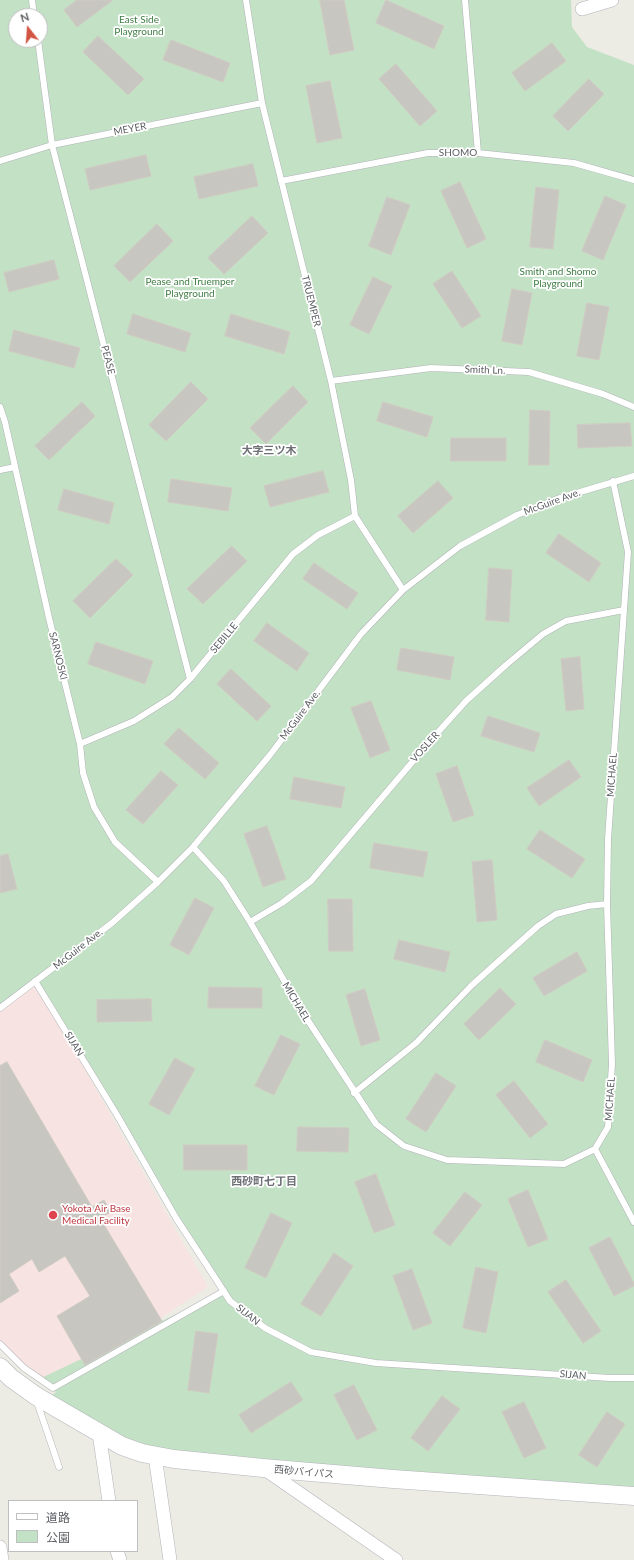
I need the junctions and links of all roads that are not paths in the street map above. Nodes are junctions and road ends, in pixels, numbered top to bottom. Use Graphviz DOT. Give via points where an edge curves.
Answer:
graph roads {
  1 [pos="246,0"];
  2 [pos="465,0"];
  3 [pos="612,0"];
  4 [pos="582,9"];
  5 [pos="39,48"];
  6 [pos="262,103"];
  7 [pos="52,145"];
  8 [pos="478,153"];
  9 [pos="0,161"];
  10 [pos="634,180"];
  11 [pos="282,181"];
  12 [pos="331,381"];
  13 [pos="0,407"];
  14 [pos="634,407"];
  15 [pos="15,467"];
  16 [pos="0,470"];
  17 [pos="634,476"];
  18 [pos="613,481"];
  19 [pos="355,516"];
  20 [pos="403,590"];
  21 [pos="624,610"];
  22 [pos="190,678"];
  23 [pos="80,744"];
  24 [pos="193,846"];
  25 [pos="158,882"];
  26 [pos="607,904"];
  27 [pos="250,922"];
  28 [pos="35,981"];
  29 [pos="0,1008"];
  30 [pos="354,1093"];
  31 [pos="595,1149"];
  32 [pos="634,1222"];
  33 [pos="224,1291"];
  34 [pos="0,1344"];
  35 [pos="0,1367"];
  36 [pos="634,1378"];
  37 [pos="36,1396"];
  38 [pos="99,1433"];
  39 [pos="155,1456"];
  40 [pos="59,1467"];
  41 [pos="263,1468"];
  42 [pos="634,1496"];
  43 [pos="109,1500"];
  44 [pos="170,1560"];
  45 [pos="396,1560"];
  1 -- 6 [label="lane, TRUEMPER"];
  2 -- 8 [label="lane"];
  3 -- 4 [label="street"];
  5 -- 7 [label="lane, PEASE"];
  6 -- 7 [label="lane, MEYER"];
  6 -- 11 [label="lane, TRUEMPER"];
  7 -- 9 [label="lane, MEYER"];
  7 -- 22 [label="lane, PEASE"];
  8 -- 10 [label="lane, SHOMO" via="574,163"];
  8 -- 11 [label="lane, SHOMO" via="428,153"];
  11 -- 12 [label="lane, TRUEMPER"];
  12 -- 14 [label="lane, Smith Ln." via="431,368 529,372 603,394"];
  12 -- 19 [label="lane, TRUEMPER" via="351,480"];
  13 -- 15 [label="lane, SARNOSKI"];
  15 -- 16 [label="lane"];
  15 -- 23 [label="lane, SARNOSKI"];
  17 -- 18 [label="lane, McGuire Ave."];
  18 -- 20 [label="lane, McGuire Ave." via="540,506 498,525 460,546"];
  18 -- 21 [label="lane, MICHAEL" via="628,552"];
  19 -- 20 [label="lane, TRUEMPER"];
  19 -- 22 [label="lane, SEBILLE" via="318,535 293,554"];
  20 -- 24 [label="lane, McGuire Ave." via="361,634 270,755"];
  21 -- 26 [label="lane, MICHAEL" via="608,839"];
  21 -- 27 [label="lane, VOSLER" via="566,621 543,634 466,702 310,881 282,903"];
  22 -- 23 [label="lane, SEBILLE" via="172,697 134,721"];
  23 -- 25 [label="lane, SARNOSKI" via="83,773 94,807 115,842"];
  24 -- 25 [label="lane, McGuire Ave."];
  24 -- 27 [label="lane, MICHAEL" via="224,881"];
  25 -- 28 [label="lane, McGuire Ave." via="112,923"];
  26 -- 30 [label="lane" via="556,914 538,926 472,985 416,1043"];
  26 -- 31 [label="lane, MICHAEL" via="612,1064 608,1127"];
  27 -- 30 [label="lane, MICHAEL" via="302,1013"];
  28 -- 29 [label="lane, McGuire Ave."];
  28 -- 33 [label="lane, SIJAN" via="114,1109 176,1218"];
  30 -- 31 [label="lane, MICHAEL" via="376,1124 404,1146 447,1160 564,1164"];
  31 -- 32 [label="lane"];
  33 -- 34 [label="lane" via="53,1388 24,1368"];
  33 -- 36 [label="lane, SIJAN" via="230,1301 264,1328 311,1352 376,1363"];
  35 -- 37 [label="street, 西砂バイパス"];
  37 -- 38 [label="street, 西砂バイパス"];
  37 -- 40 [label="lane"];
  38 -- 39 [label="street, 西砂バイパス" via="122,1446"];
  38 -- 43 [label="street"];
  39 -- 41 [label="street, 西砂バイパス"];
  39 -- 44 [label="street"];
  41 -- 42 [label="street, 西砂バイパス"];
  41 -- 45 [label="street"];
}
